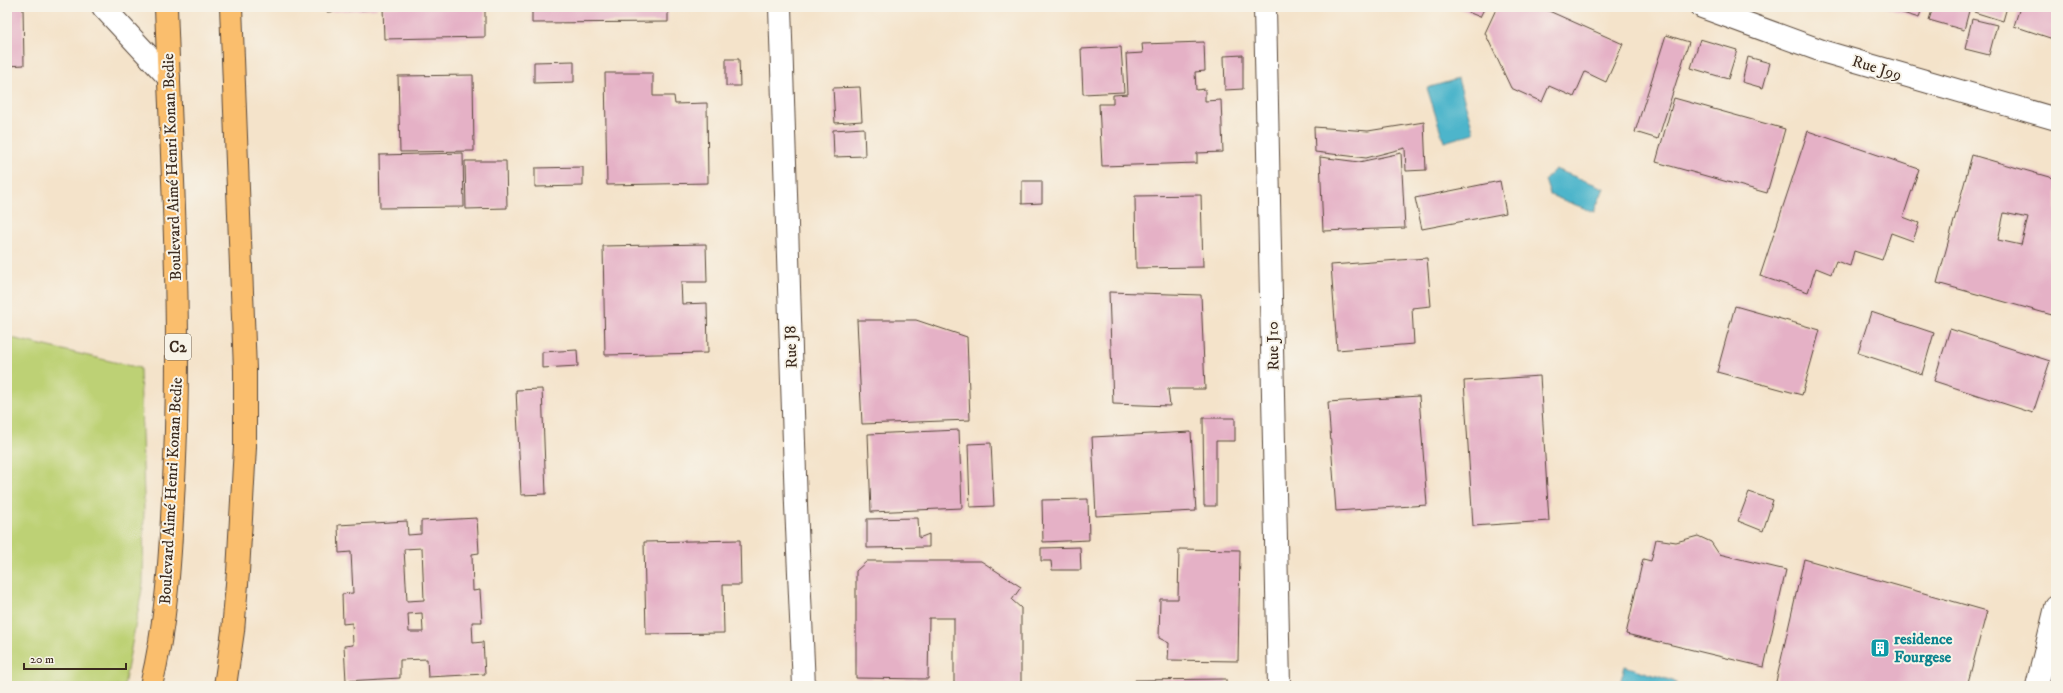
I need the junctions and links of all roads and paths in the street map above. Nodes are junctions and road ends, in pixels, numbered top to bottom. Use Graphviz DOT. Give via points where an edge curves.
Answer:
graph roads {
  1 [pos="103,7"];
  2 [pos="166,7"];
  3 [pos="231,7"];
  4 [pos="780,7"];
  5 [pos="1265,7"];
  6 [pos="1702,7"];
  7 [pos="169,78"];
  8 [pos="2056,119"];
  9 [pos="2056,607"];
  10 [pos="152,686"];
  11 [pos="225,686"];
  12 [pos="804,686"];
  13 [pos="1279,686"];
  14 [pos="2037,686"];
  1 -- 7 [label="street"];
  2 -- 7 [label="highway, Boulevard Aimé Henri Konan Bedie / C2"];
  3 -- 11 [label="highway" via="246,447 233,631"];
  4 -- 12 [label="street, Rue J8"];
  5 -- 13 [label="street, Rue J10"];
  6 -- 8 [label="street, Rue J99" via="1825,52"];
  7 -- 10 [label="highway, Boulevard Aimé Henri Konan Bedie / C2" via="178,414 170,556"];
  9 -- 14 [label="street"];
}
